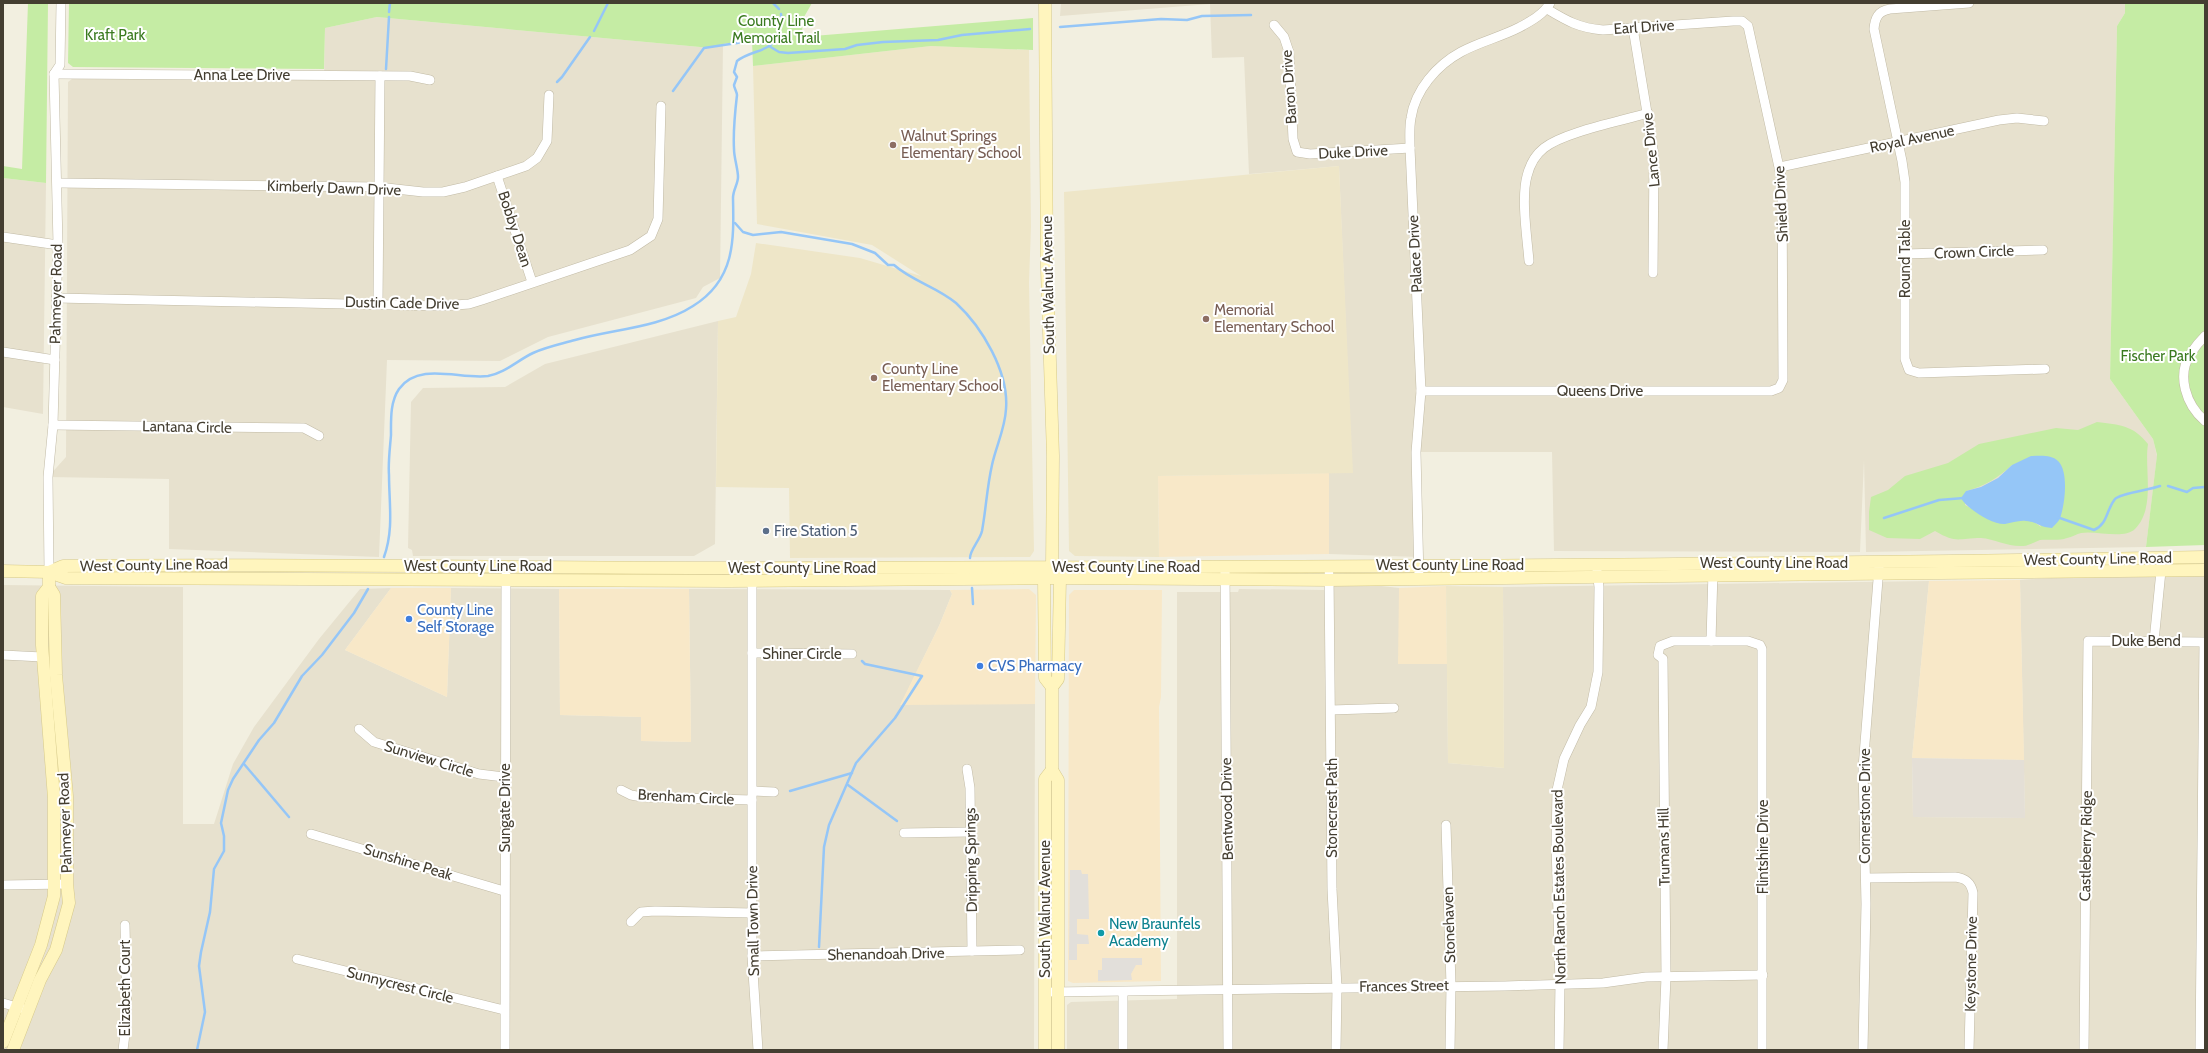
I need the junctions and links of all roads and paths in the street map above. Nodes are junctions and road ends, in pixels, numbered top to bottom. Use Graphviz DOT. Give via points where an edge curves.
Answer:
graph roads {
  1 [pos="61,3"];
  2 [pos="1044,3"];
  3 [pos="1969,3"];
  4 [pos="1548,6"];
  5 [pos="1746,22"];
  6 [pos="1274,25"];
  7 [pos="1633,28"];
  8 [pos="54,74"];
  9 [pos="380,76"];
  10 [pos="430,80"];
  11 [pos="549,95"];
  12 [pos="661,106"];
  13 [pos="1648,113"];
  14 [pos="2044,120"];
  15 [pos="1898,141"];
  16 [pos="1410,148"];
  17 [pos="1297,152"];
  18 [pos="1780,167"];
  19 [pos="497,176"];
  20 [pos="58,183"];
  21 [pos="378,187"];
  22 [pos="3,237"];
  23 [pos="58,245"];
  24 [pos="2043,250"];
  25 [pos="1905,254"];
  26 [pos="1529,261"];
  27 [pos="1653,273"];
  28 [pos="532,282"];
  29 [pos="56,298"];
  30 [pos="378,304"];
  31 [pos="2205,336"];
  32 [pos="3,352"];
  33 [pos="55,360"];
  34 [pos="2045,368"];
  35 [pos="1779,388"];
  36 [pos="1421,391"];
  37 [pos="2205,421"];
  38 [pos="54,425"];
  39 [pos="319,436"];
  40 [pos="2205,557"];
  41 [pos="2161,558"];
  42 [pos="1713,563"];
  43 [pos="1597,564"];
  44 [pos="1419,565"];
  45 [pos="506,566"];
  46 [pos="1329,566"];
  47 [pos="1052,567"];
  48 [pos="1225,567"];
  49 [pos="1879,568"];
  50 [pos="2205,570"];
  51 [pos="3,572"];
  52 [pos="49,572"];
  53 [pos="404,572"];
  54 [pos="2161,572"];
  55 [pos="752,574"];
  56 [pos="1713,576"];
  57 [pos="1598,577"];
  58 [pos="1044,578"];
  59 [pos="1060,578"];
  60 [pos="506,579"];
  61 [pos="1419,579"];
  62 [pos="1225,580"];
  63 [pos="1329,580"];
  64 [pos="48,587"];
  65 [pos="1711,641"];
  66 [pos="2088,641"];
  67 [pos="2154,641"];
  68 [pos="2204,642"];
  69 [pos="752,653"];
  70 [pos="852,654"];
  71 [pos="3,655"];
  72 [pos="42,656"];
  73 [pos="1052,687"];
  74 [pos="1394,708"];
  75 [pos="1332,710"];
  76 [pos="359,729"];
  77 [pos="967,769"];
  78 [pos="1052,770"];
  79 [pos="504,777"];
  80 [pos="622,790"];
  81 [pos="774,792"];
  82 [pos="752,796"];
  83 [pos="1446,825"];
  84 [pos="971,832"];
  85 [pos="904,833"];
  86 [pos="311,834"];
  87 [pos="1866,878"];
  88 [pos="3,884"];
  89 [pos="54,884"];
  90 [pos="67,884"];
  91 [pos="504,891"];
  92 [pos="752,913"];
  93 [pos="631,922"];
  94 [pos="125,925"];
  95 [pos="1020,950"];
  96 [pos="972,951"];
  97 [pos="752,956"];
  98 [pos="297,959"];
  99 [pos="2203,972"];
  100 [pos="1763,975"];
  101 [pos="1666,977"];
  102 [pos="1560,983"];
  103 [pos="1451,985"];
  104 [pos="1337,988"];
  105 [pos="1228,989"];
  106 [pos="1045,992"];
  107 [pos="1123,992"];
  108 [pos="1058,993"];
  109 [pos="3,1002"];
  110 [pos="23,1009"];
  111 [pos="504,1010"];
  112 [pos="3,1042"];
  113 [pos="12,1050"];
  114 [pos="123,1050"];
  115 [pos="505,1050"];
  116 [pos="758,1050"];
  117 [pos="1045,1050"];
  118 [pos="1058,1050"];
  119 [pos="1123,1050"];
  120 [pos="1228,1050"];
  121 [pos="1336,1050"];
  122 [pos="1450,1050"];
  123 [pos="1559,1050"];
  124 [pos="1663,1050"];
  125 [pos="1762,1050"];
  126 [pos="1863,1050"];
  127 [pos="1969,1050"];
  128 [pos="2084,1050"];
  129 [pos="2200,1050"];
  1 -- 8 [label="street, Pahmeyer Road" via="60,65"];
  2 -- 47 [label="main road, South Walnut Avenue" via="1047,269 1053,456"];
  3 -- 15 [label="street, Round Table" via="1890,9 1877,15 1874,29"];
  4 -- 7 [label="street, Earl Drive" via="1570,23 1584,28"];
  4 -- 16 [label="street, Palace Drive" via="1520,27 1461,52 1439,66 1417,99 1411,118"];
  5 -- 7 [label="street, Earl Drive" via="1734,20"];
  5 -- 18 [label="street, Shield Drive" via="1750,30"];
  6 -- 17 [label="street, Baron Drive" via="1284,37 1289,52 1293,139"];
  7 -- 13 [label="street, Lance Drive"];
  8 -- 9 [label="street, Anna Lee Drive"];
  8 -- 20 [label="street, Pahmeyer Road"];
  9 -- 10 [label="street, Anna Lee Drive" via="410,76"];
  9 -- 21 [label="street"];
  11 -- 19 [label="street, Kimberly Dawn Drive" via="548,135 541,153 526,166"];
  12 -- 28 [label="street, Dustin Cade Drive" via="658,214 651,236 630,250"];
  13 -- 26 [label="street" via="1562,138 1543,148 1535,156 1525,187"];
  13 -- 27 [label="street, Lance Drive" via="1655,167"];
  14 -- 15 [label="street, Royal Avenue" via="1999,120"];
  15 -- 18 [label="street, Royal Avenue"];
  15 -- 25 [label="street, Round Table" via="1905,182"];
  16 -- 17 [label="street, Duke Drive" via="1310,154"];
  16 -- 36 [label="street, Palace Drive"];
  18 -- 35 [label="street, Shield Drive" via="1783,207 1783,380"];
  19 -- 21 [label="street, Kimberly Dawn Drive" via="465,187 434,193"];
  19 -- 28 [label="street, Bobby Dean"];
  20 -- 21 [label="street, Kimberly Dawn Drive"];
  20 -- 23 [label="street, Pahmeyer Road"];
  21 -- 30 [label="street"];
  22 -- 23 [label="street"];
  23 -- 29 [label="street, Pahmeyer Road"];
  24 -- 25 [label="street, Crown Circle"];
  25 -- 34 [label="street, Round Table" via="1904,360 1909,370 1919,373"];
  28 -- 30 [label="street, Dustin Cade Drive" via="469,304"];
  29 -- 30 [label="street, Dustin Cade Drive"];
  29 -- 33 [label="street, Pahmeyer Road"];
  31 -- 37 [label="street" via="2191,353 2184,375 2189,402"];
  32 -- 33 [label="street"];
  33 -- 38 [label="street, Pahmeyer Road"];
  35 -- 36 [label="street, Queens Drive" via="1770,391"];
  36 -- 44 [label="street, Palace Drive" via="1416,452"];
  38 -- 39 [label="street, Lantana Circle" via="304,428"];
  38 -- 52 [label="street, Pahmeyer Road" via="48,477"];
  40 -- 41 [label="main road, West County Line Road"];
  41 -- 49 [label="main road, West County Line Road"];
  41 -- 54 [label="street"];
  42 -- 43 [label="main road, West County Line Road"];
  42 -- 49 [label="main road, West County Line Road"];
  42 -- 56 [label="street"];
  43 -- 44 [label="main road, West County Line Road"];
  43 -- 57 [label="street, North Ranch Estates Boulevard"];
  44 -- 46 [label="main road, West County Line Road"];
  44 -- 61 [label="street, Palace Drive"];
  45 -- 53 [label="main road, West County Line Road"];
  45 -- 55 [label="main road, West County Line Road"];
  45 -- 60 [label="street, Sungate Drive"];
  46 -- 48 [label="main road, West County Line Road"];
  46 -- 63 [label="street, Stonecrest Path"];
  47 -- 48 [label="main road, West County Line Road"];
  47 -- 55 [label="main road, West County Line Road"];
  47 -- 58 [label="main road"];
  47 -- 59 [label="main road"];
  48 -- 62 [label="street, Bentwood Drive"];
  49 -- 54 [label="main road, West County Line Road"];
  49 -- 56 [label="main road, West County Line Road"];
  49 -- 87 [label="street, Cornerstone Drive" via="1863,768 1862,824"];
  50 -- 54 [label="main road, West County Line Road"];
  51 -- 52 [label="main road, West County Line Road"];
  52 -- 53 [label="main road, West County Line Road" via="66,578"];
  52 -- 64 [label="main road, Pahmeyer Road"];
  53 -- 60 [label="main road, West County Line Road"];
  54 -- 67 [label="street"];
  55 -- 58 [label="main road, West County Line Road"];
  55 -- 60 [label="main road, West County Line Road"];
  55 -- 69 [label="street, Small Town Drive"];
  56 -- 57 [label="main road, West County Line Road"];
  56 -- 65 [label="street"];
  57 -- 61 [label="main road, West County Line Road"];
  57 -- 102 [label="street, North Ranch Estates Boulevard" via="1598,672 1591,707 1564,759 1557,790"];
  58 -- 59 [label="main road, West County Line Road"];
  58 -- 73 [label="main road, South Walnut Avenue" via="1045,678"];
  59 -- 62 [label="main road, West County Line Road"];
  59 -- 73 [label="main road, South Walnut Avenue" via="1058,679"];
  60 -- 79 [label="street, Sungate Drive"];
  61 -- 63 [label="main road, West County Line Road"];
  62 -- 63 [label="main road, West County Line Road"];
  62 -- 105 [label="street, Bentwood Drive"];
  63 -- 75 [label="street, Stonecrest Path"];
  64 -- 72 [label="main road, Pahmeyer Road" via="42,596"];
  64 -- 90 [label="main road, Pahmeyer Road" via="54,595 56,675 66,796"];
  65 -- 100 [label="street, Flintshire Drive" via="1748,641 1760,645 1763,657"];
  65 -- 101 [label="street, Trumans Hill" via="1673,641 1660,646 1658,654 1663,660"];
  66 -- 67 [label="street, Duke Bend"];
  66 -- 128 [label="street, Castleberry Ridge"];
  67 -- 68 [label="street, Duke Bend"];
  68 -- 99 [label="street"];
  69 -- 70 [label="street, Shiner Circle"];
  69 -- 82 [label="street, Small Town Drive"];
  71 -- 72 [label="street"];
  72 -- 89 [label="main road, Pahmeyer Road" via="54,798"];
  73 -- 78 [label="main road, South Walnut Avenue"];
  74 -- 75 [label="street"];
  75 -- 104 [label="street, Stonecrest Path" via="1332,890"];
  76 -- 79 [label="street, Sunview Circle" via="374,742 479,774"];
  77 -- 84 [label="street, Dripping Springs"];
  78 -- 106 [label="main road, South Walnut Avenue" via="1045,779"];
  78 -- 108 [label="main road, South Walnut Avenue" via="1058,780"];
  79 -- 91 [label="street, Sungate Drive"];
  80 -- 82 [label="street, Brenham Circle" via="642,797"];
  81 -- 82 [label="street"];
  82 -- 92 [label="street, Small Town Drive"];
  83 -- 103 [label="street, Stonehaven"];
  84 -- 85 [label="street"];
  84 -- 96 [label="street, Dripping Springs"];
  86 -- 91 [label="street, Sunshine Peak"];
  87 -- 126 [label="street, Cornerstone Drive"];
  87 -- 127 [label="street, Keystone Drive" via="1955,877 1967,880 1973,893"];
  88 -- 89 [label="street"];
  89 -- 90 [label="street"];
  89 -- 110 [label="main road, Pahmeyer Road" via="52,908"];
  90 -- 110 [label="main road, Pahmeyer Road" via="69,903 62,933"];
  91 -- 111 [label="street, Sungate Drive"];
  92 -- 93 [label="street" via="641,912"];
  92 -- 97 [label="street, Small Town Drive"];
  94 -- 114 [label="street, Elizabeth Court" via="126,1018"];
  95 -- 96 [label="street, Shenandoah Drive"];
  96 -- 97 [label="street, Shenandoah Drive"];
  97 -- 116 [label="street, Small Town Drive"];
  98 -- 111 [label="street, Sunnycrest Circle"];
  99 -- 129 [label="street"];
  100 -- 101 [label="street, Frances Street"];
  100 -- 125 [label="street, Flintshire Drive"];
  101 -- 102 [label="street, Frances Street" via="1603,983"];
  101 -- 124 [label="street, Trumans Hill"];
  102 -- 103 [label="street, Frances Street"];
  102 -- 123 [label="street, North Ranch Estates Boulevard"];
  103 -- 104 [label="street, Frances Street"];
  103 -- 122 [label="street, Stonehaven"];
  104 -- 105 [label="street, Frances Street"];
  104 -- 121 [label="street, Stonecrest Path"];
  105 -- 107 [label="street, Frances Street"];
  105 -- 120 [label="street, Bentwood Drive"];
  106 -- 108 [label="street, Frances Street"];
  106 -- 117 [label="main road, South Walnut Avenue"];
  107 -- 108 [label="street, Frances Street"];
  107 -- 119 [label="street"];
  108 -- 118 [label="main road, South Walnut Avenue"];
  109 -- 110 [label="street"];
  110 -- 112 [label="main road, Pahmeyer Road"];
  110 -- 113 [label="main road, Pahmeyer Road"];
  111 -- 115 [label="street, Sungate Drive"];
}
